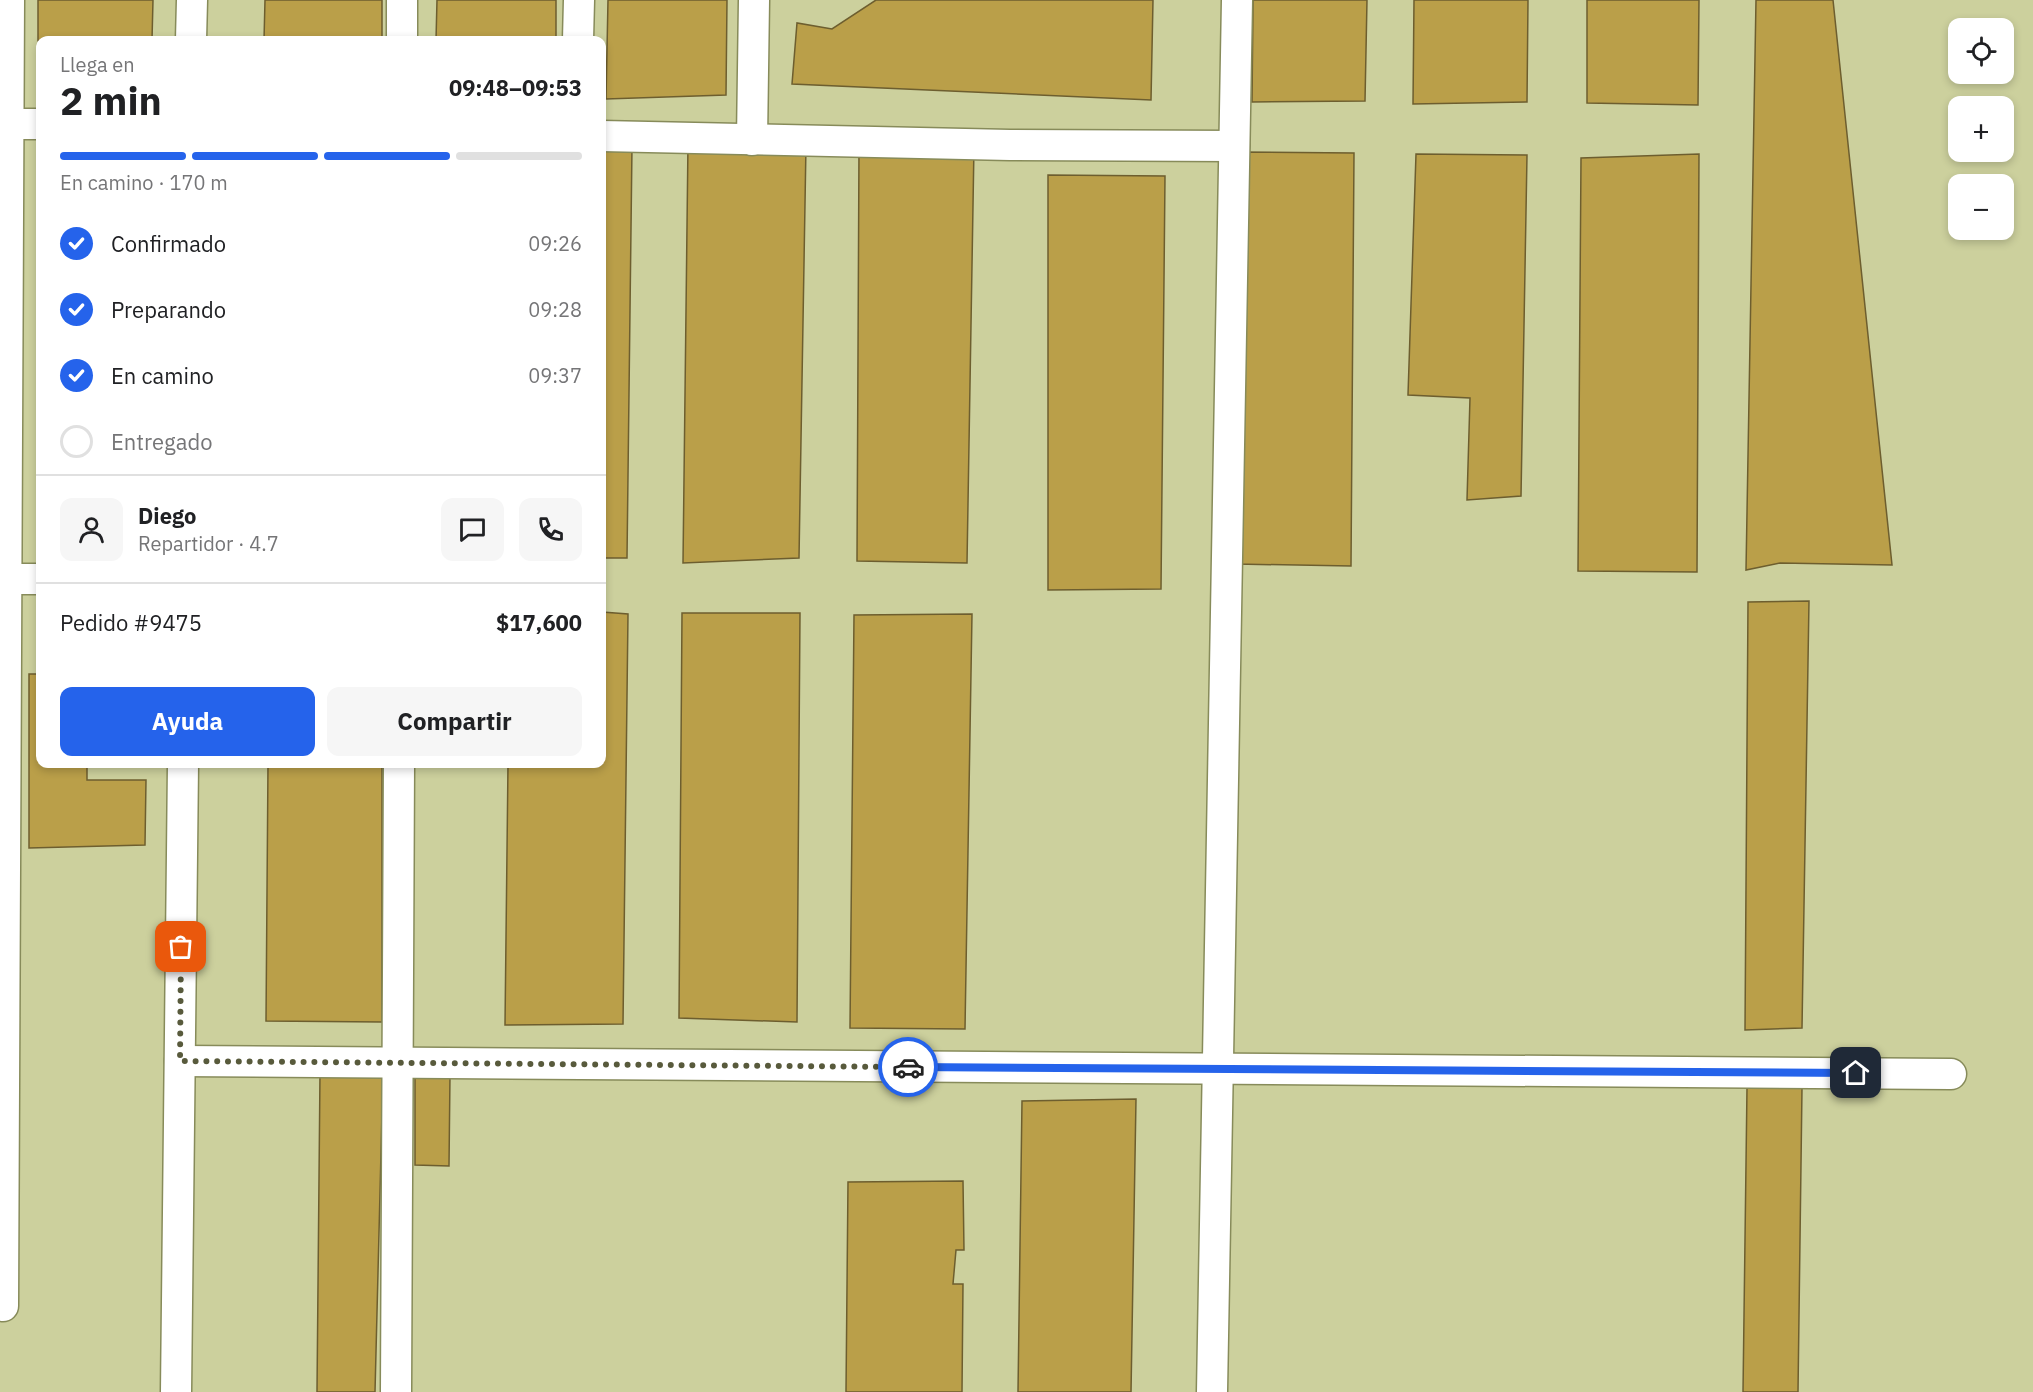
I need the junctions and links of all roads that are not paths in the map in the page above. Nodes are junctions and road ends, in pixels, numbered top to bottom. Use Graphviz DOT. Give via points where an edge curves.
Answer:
graph roads {
  1 [pos="9,0"];
  2 [pos="192,0"];
  3 [pos="402,0"];
  4 [pos="579,0"];
  5 [pos="754,0"];
  6 [pos="1237,0"];
  7 [pos="191,36"];
  8 [pos="402,36"];
  9 [pos="578,36"];
  10 [pos="4,124"];
  11 [pos="36,124"];
  12 [pos="606,136"];
  13 [pos="752,140"];
  14 [pos="1234,146"];
  15 [pos="3,579"];
  16 [pos="36,579"];
  17 [pos="183,768"];
  18 [pos="399,768"];
  19 [pos="180,1061"];
  20 [pos="398,1064"];
  21 [pos="1218,1069"];
  22 [pos="1950,1074"];
  23 [pos="3,1306"];
  24 [pos="176,1392"];
  25 [pos="396,1392"];
  26 [pos="1212,1392"];
  1 -- 10 [label="street"];
  2 -- 7 [label="street"];
  3 -- 8 [label="street"];
  4 -- 9 [label="street"];
  5 -- 13 [label="street"];
  6 -- 14 [label="street"];
  10 -- 11 [label="street"];
  10 -- 15 [label="street"];
  12 -- 13 [label="street"];
  13 -- 14 [label="street"];
  14 -- 21 [label="street"];
  15 -- 16 [label="street"];
  15 -- 23 [label="street"];
  17 -- 19 [label="street"];
  18 -- 20 [label="street"];
  19 -- 20 [label="street"];
  19 -- 24 [label="street"];
  20 -- 21 [label="street"];
  20 -- 25 [label="street"];
  21 -- 22 [label="street"];
  21 -- 26 [label="street"];
}
